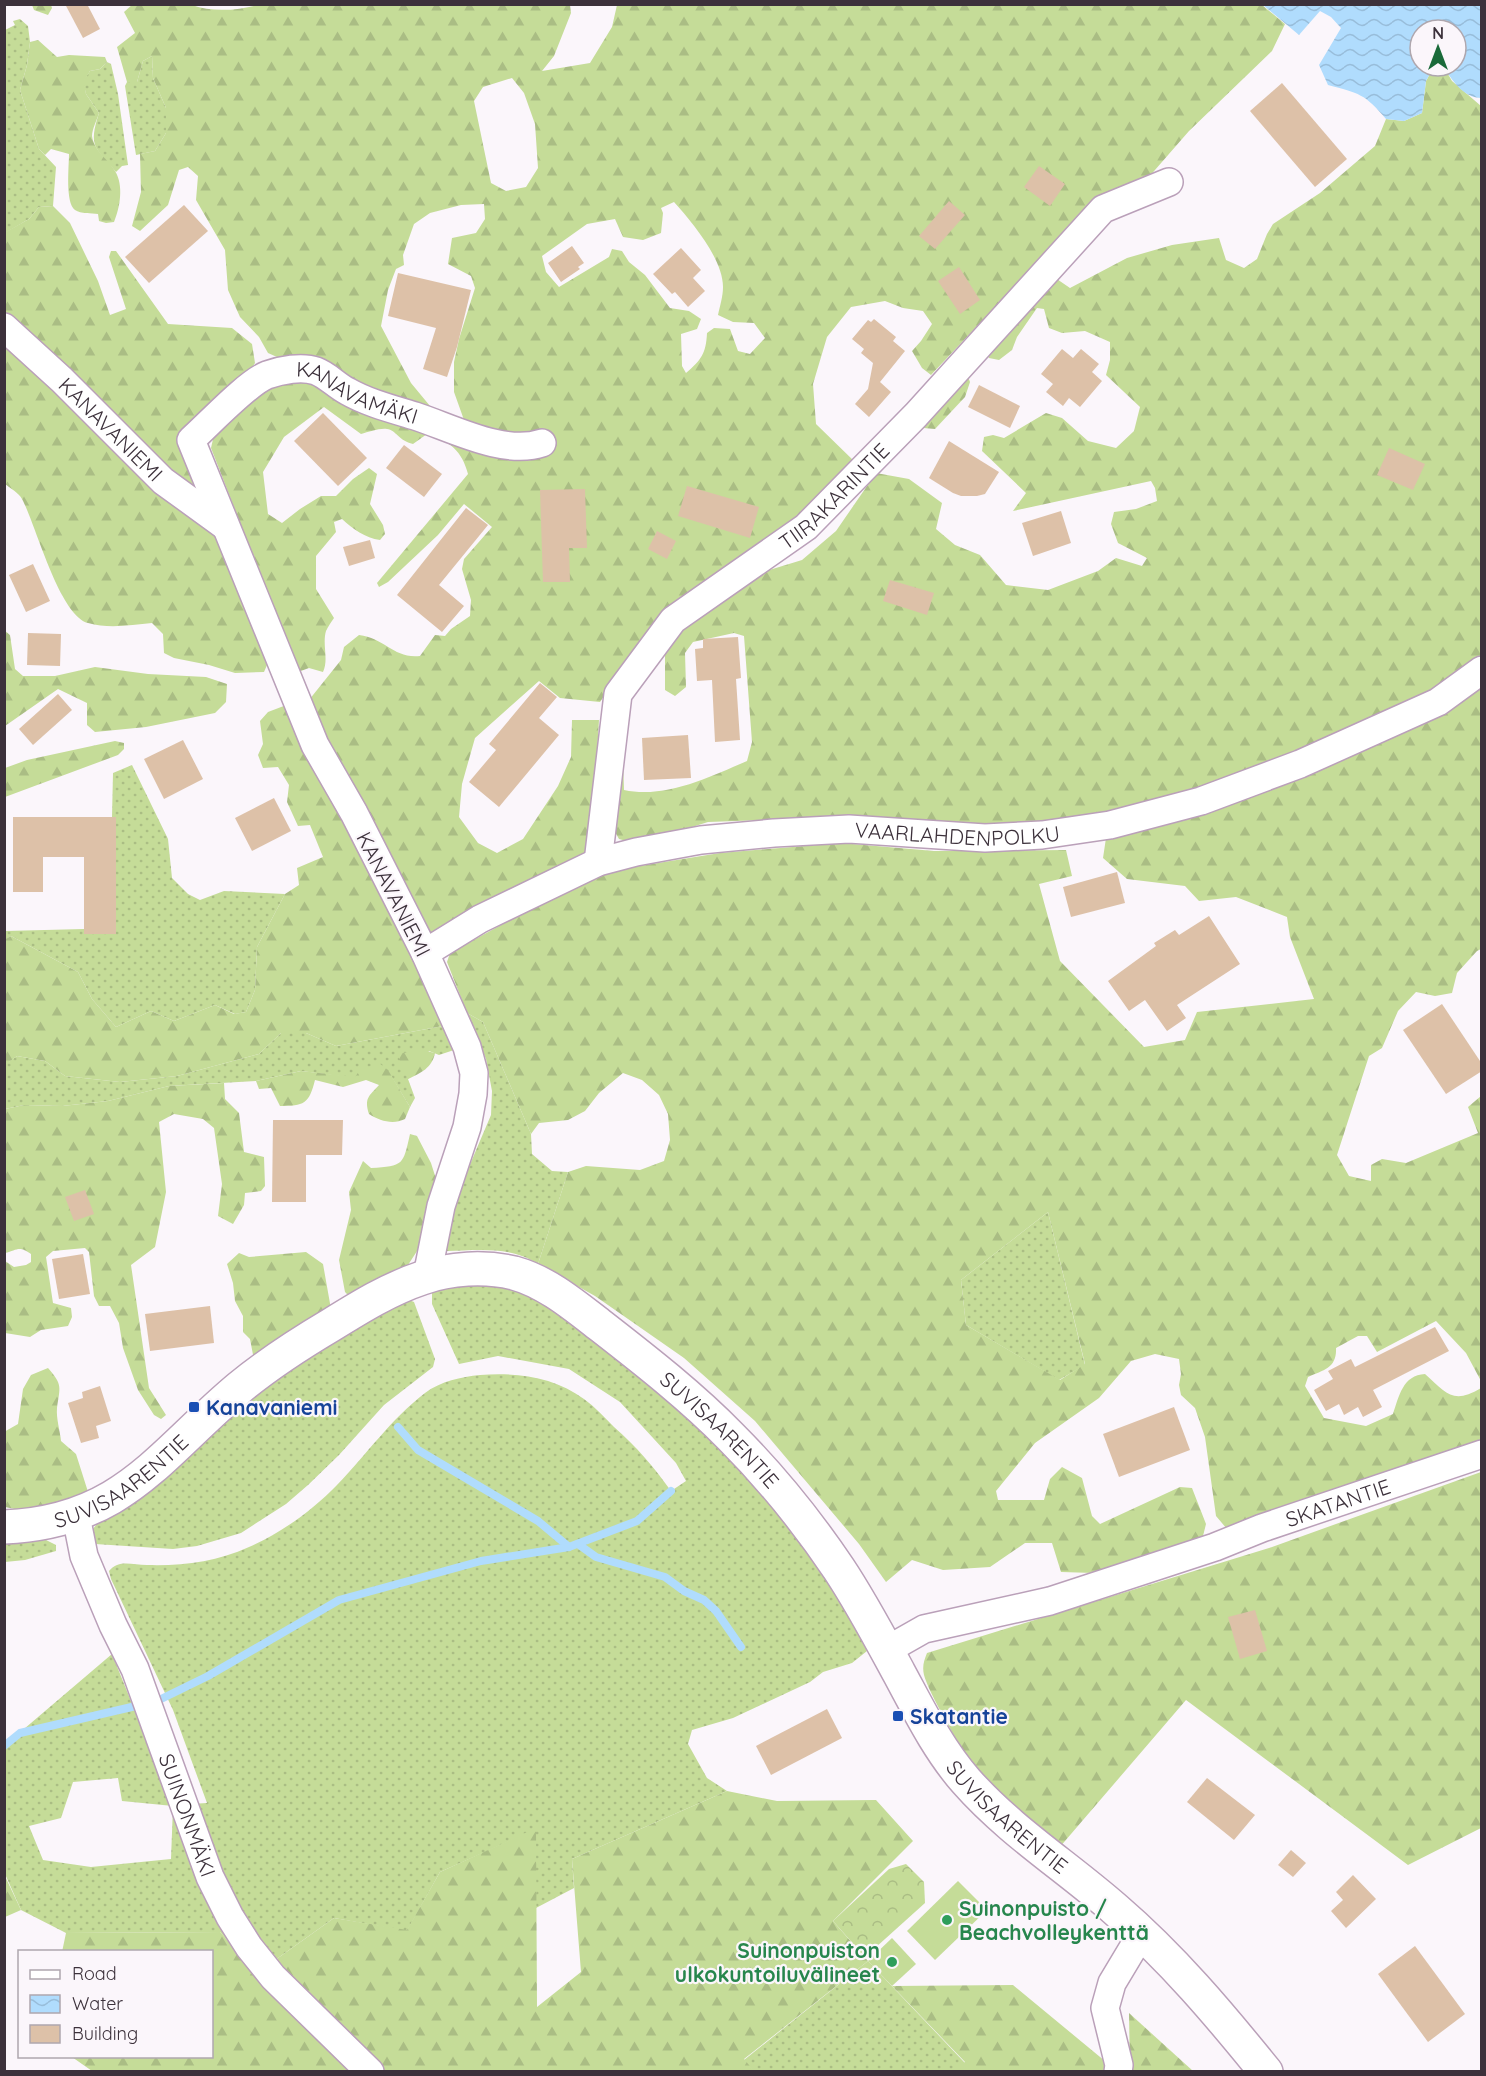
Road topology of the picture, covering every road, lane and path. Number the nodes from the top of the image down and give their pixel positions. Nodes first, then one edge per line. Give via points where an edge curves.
1 (1169, 182) dead end
2 (4, 327) edge
3 (191, 440) joint
4 (542, 443) dead end
5 (225, 526) junction
6 (1482, 670) edge
7 (598, 862) junction
8 (425, 953) junction
9 (427, 1276) junction
10 (1482, 1455) edge
11 (76, 1516) junction
12 (4, 1527) edge
13 (887, 1650) junction
14 (1143, 1933) junction
15 (370, 2072) edge
16 (1118, 2072) edge
17 (1266, 2072) edge

1 - 7 street, TIIRAKARINTIE via 1102,209 915,415 806,527 674,620 618,694
2 - 5 street, KANAVANIEMI via 163,482
3 - 4 street, KANAVAMÄKI via 265,376 290,370 316,371 348,392 380,406 456,432 495,443
3 - 5 street, KANAVANIEMI
5 - 8 street, KANAVANIEMI via 315,745
6 - 7 street, VAARLAHDENPOLKU via 1438,702 1300,764 1201,801 1110,825 986,838 849,829 774,833 701,840
7 - 8 street, VAARLAHDENPOLKU via 480,919
8 - 9 street, KANAVANIEMI via 467,1047 474,1073 467,1127 441,1206
9 - 11 street, SUVISAARENTIE via 388,1292 292,1348 238,1389 150,1472 109,1500
9 - 13 street, SUVISAARENTIE via 479,1268 515,1274 541,1284 629,1348 730,1436 771,1482 825,1549
10 - 13 street, SKATANTIE via 1050,1600 924,1629
11 - 12 street, SUVISAARENTIE
11 - 15 street, SUINONMÄKI via 84,1556 135,1670 210,1876 230,1917 273,1977
13 - 14 street, SUVISAARENTIE via 938,1743 984,1802
14 - 16 street via 1112,1983 1105,2008
14 - 17 street, SUVISAARENTIE via 1219,2014

